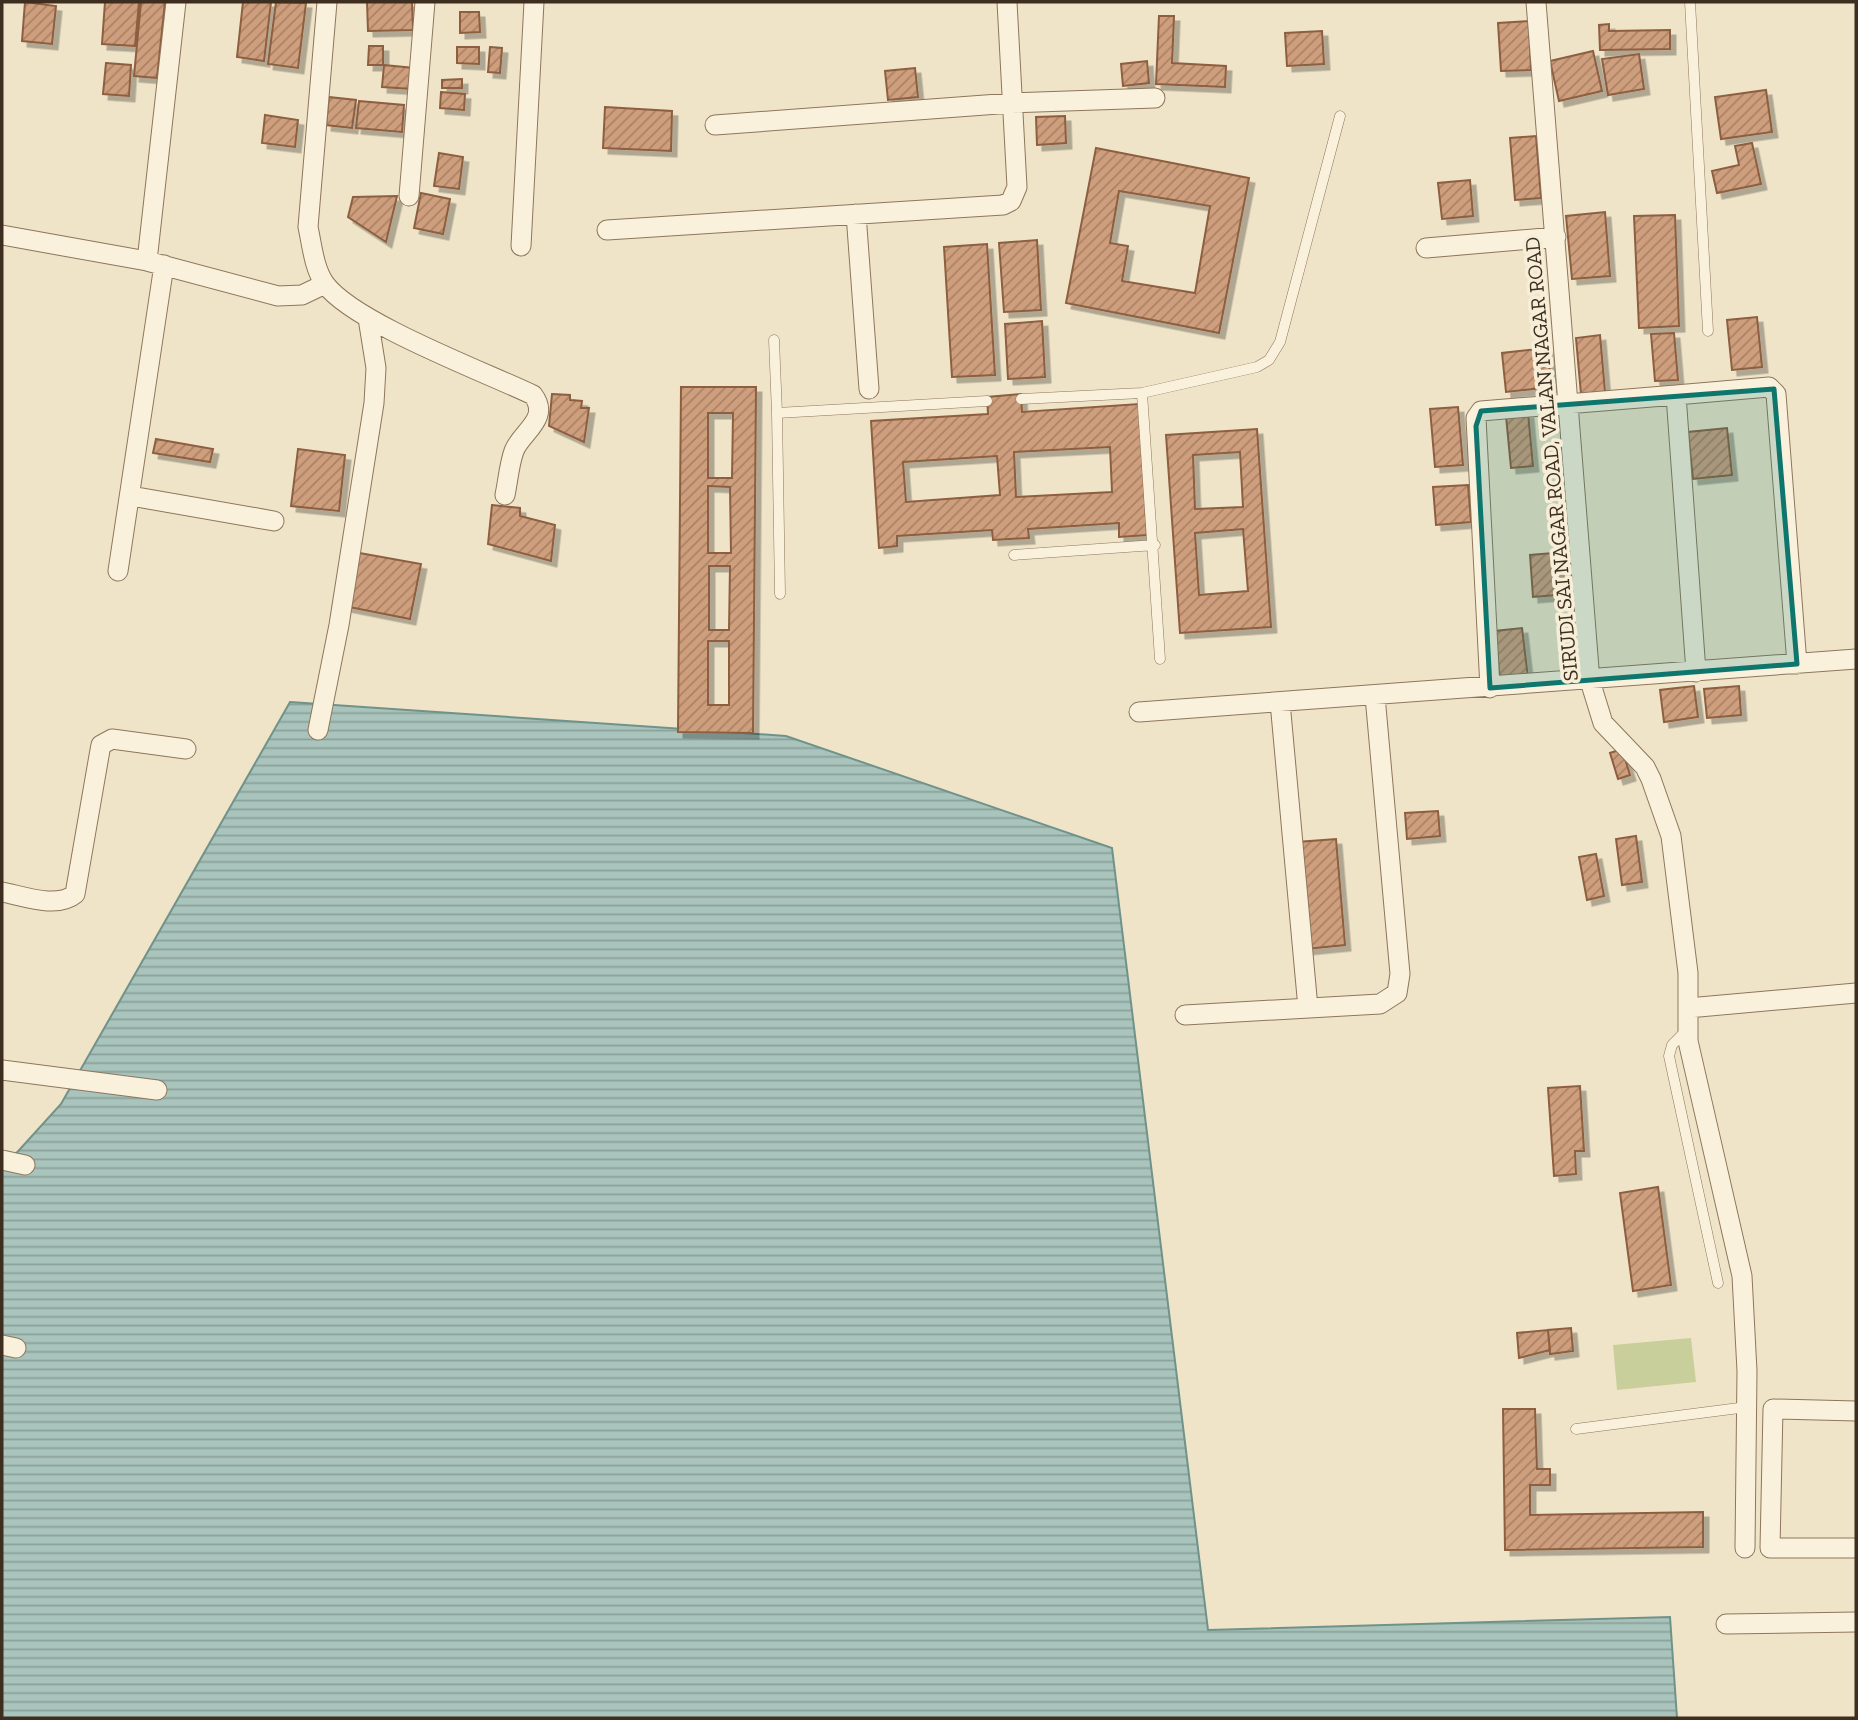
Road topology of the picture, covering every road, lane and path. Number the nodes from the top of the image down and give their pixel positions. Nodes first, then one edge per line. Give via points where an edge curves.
1 (176, 2) edge
2 (327, 2) edge
3 (425, 2) edge
4 (534, 2) edge
5 (1007, 2) edge
6 (1536, 2) edge
7 (1690, 2) edge
8 (1155, 98) dead end
9 (1012, 103) junction
10 (1340, 116) dead end
11 (715, 125) dead end
12 (409, 196) dead end
13 (856, 215) junction
14 (607, 230) dead end
15 (2, 235) edge
16 (1556, 237) junction
17 (521, 246) dead end
18 (1426, 248) dead end
19 (156, 263) junction
20 (325, 284) junction
21 (368, 318) junction
22 (1707, 331) dead end
23 (774, 340) dead end
24 (869, 389) dead end
25 (1142, 393) junction
26 (1676, 395) junction
27 (1021, 399) dead end
28 (987, 401) dead end
29 (1566, 402) junction
30 (777, 413) junction
31 (505, 495) dead end
32 (131, 496) junction
33 (274, 521) dead end
34 (1155, 545) junction
35 (1014, 555) dead end
36 (118, 571) dead end
37 (780, 594) dead end
38 (1160, 659) dead end
39 (1856, 660) edge
40 (1797, 664) junction
41 (1696, 672) junction
42 (1590, 681) junction
43 (1490, 688) junction
44 (1375, 696) junction
45 (1280, 702) junction
46 (1139, 712) dead end
47 (318, 730) dead end
48 (186, 749) dead end
49 (2, 892) edge
50 (1856, 993) edge
51 (1308, 1008) junction
52 (1688, 1008) junction
53 (1185, 1015) dead end
54 (1687, 1031) junction
55 (2, 1070) edge
56 (157, 1090) dead end
57 (2, 1160) edge
58 (25, 1165) dead end
59 (1718, 1283) dead end
60 (1856, 1411) edge
61 (1747, 1413) junction
62 (1772, 1421) junction
63 (1576, 1429) dead end
64 (1745, 1548) dead end
65 (1856, 1548) edge
66 (1856, 1622) edge
67 (1726, 1624) dead end

1 - 19 street
2 - 20 street via 308,227
3 - 12 street
4 - 17 street
5 - 9 street
6 - 16 street, SIRUDI SAI NAGAR ROAD, VALAN NAGAR ROAD
7 - 22 lane
8 - 9 street
9 - 11 street
9 - 13 street via 1017,187 1011,201
10 - 25 lane via 1273,355 1249,369
13 - 14 street
13 - 24 street
15 - 19 street
16 - 18 street
16 - 29 street, SIRUDI SAI NAGAR ROAD, VALAN NAGAR ROAD
19 - 20 street via 278,296 302,295
19 - 32 street
20 - 21 street
21 - 31 street via 538,401 530,433 514,449
21 - 47 street via 376,368 374,403
23 - 30 lane
25 - 27 lane
25 - 34 lane
26 - 29 street
26 - 40 street via 1769,387 1776,394
26 - 41 street
28 - 30 lane
29 - 42 street, SIRUDI SAI NAGAR ROAD, VALAN NAGAR ROAD
29 - 43 street via 1481,411 1476,418
30 - 37 lane
32 - 33 street
32 - 36 street
34 - 35 lane
34 - 38 lane
39 - 40 street
40 - 41 street
41 - 42 street
42 - 43 street
42 - 52 street, SIRUDI SAI NAGAR ROAD, VALAN NAGAR ROAD via 1603,723 1644,767 1671,836
43 - 44 street
44 - 45 street
44 - 51 street via 1400,974 1397,993 1380,1004
45 - 46 street
45 - 51 street
48 - 49 street via 106,741 100,750 75,894 51,901
50 - 52 street
51 - 53 street
52 - 54 street, SIRUDI SAI NAGAR ROAD, VALAN NAGAR ROAD
54 - 59 lane via 1672,1045 1669,1056
54 - 61 street, SIRUDI SAI NAGAR ROAD, VALAN NAGAR ROAD via 1742,1276
55 - 56 street
57 - 58 street
60 - 62 street via 1773,1409
61 - 62 street
61 - 63 lane
61 - 64 street, SIRUDI SAI NAGAR ROAD, VALAN NAGAR ROAD
62 - 65 street via 1770,1548
66 - 67 street

